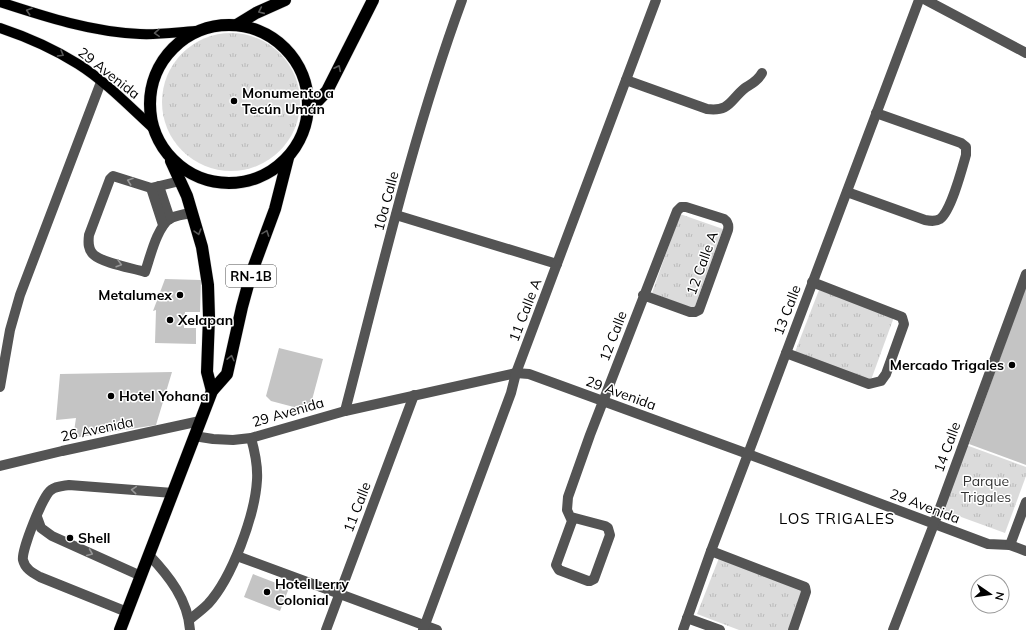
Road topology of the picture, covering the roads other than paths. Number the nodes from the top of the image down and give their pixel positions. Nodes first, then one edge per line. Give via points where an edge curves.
1 (285, 0) edge
2 (372, 0) edge
3 (462, 0) edge
4 (656, 0) edge
5 (919, 0) edge
6 (926, 0) edge
7 (0, 2) edge
8 (238, 24) junction
9 (0, 28) edge
10 (196, 31) junction
11 (1026, 53) edge
12 (762, 73) dead end
13 (626, 80) junction
14 (101, 82) junction
15 (308, 111) junction
16 (876, 113) junction
17 (153, 128) junction
18 (169, 157) junction
19 (288, 158) junction
20 (180, 181) junction
21 (155, 187) junction
22 (847, 192) junction
23 (681, 207) joint
24 (192, 213) junction
25 (396, 215) junction
26 (166, 222) junction
27 (557, 264) junction
28 (1026, 274) edge
29 (812, 282) junction
30 (643, 295) junction
31 (786, 353) junction
32 (516, 373) junction
33 (0, 387) edge
34 (212, 391) junction
35 (414, 394) junction
36 (603, 401) junction
37 (345, 411) junction
38 (200, 421) junction
39 (194, 436) junction
40 (251, 438) junction
41 (748, 454) junction
42 (0, 466) edge
43 (173, 493) junction
44 (1026, 502) edge
45 (36, 517) junction
46 (571, 517) junction
47 (934, 524) junction
48 (1010, 545) junction
49 (711, 551) junction
50 (1026, 551) edge
51 (149, 555) junction
52 (237, 556) junction
53 (141, 576) junction
54 (340, 594) junction
55 (127, 612) junction
56 (687, 618) junction
57 (190, 625) edge
58 (424, 628) edge
59 (120, 630) edge
60 (326, 630) edge
61 (437, 630) edge
62 (683, 630) edge
63 (720, 630) edge
64 (793, 630) edge
65 (893, 630) edge

1 -> 8 highway, RN-1B
15 -> 2 highway via 327,91
3 - 25 street, 10a Calle via 431,90
4 - 13 street, 11 Calle A
5 - 16 street, 13 Calle
6 - 11 street
10 -> 7 main road, 29 Avenida via 141,34 84,27
8 - 10 highway, RN-1B via 211,26
8 - 15 highway, RN-1B via 262,31 282,44 298,64 307,86
9 -> 14 main road, 29 Avenida via 51,49 79,65
10 - 17 highway, RN-1B via 180,41 167,54 154,77 149,102
12 - 13 street via 735,99 723,108 715,110
13 - 27 street, 11 Calle A
14 - 17 main road, 29 Avenida
14 - 33 street via 20,295 10,330
15 - 19 highway, RN-1B via 303,135
16 - 22 street, 13 Calle
16 - 22 street via 966,147 966,156 950,204 940,219 932,221
17 - 18 highway, RN-1B
18 - 19 highway, RN-1B via 190,174 215,183 242,183 267,174
18 - 20 highway, RN-1B
34 -> 19 highway, RN-1B via 227,374 251,274 275,209
20 - 21 street
20 - 24 highway, RN-1B
21 - 26 street
21 -> 26 street via 114,176 110,179 89,235 89,249 101,259 145,272
22 - 29 street, 13 Calle
23 - 30 street, 12 Calle via 675,215
23 - 30 street, 12 Calle A via 724,219 729,225 700,308 690,312
24 - 26 street via 175,216
24 -> 34 highway, RN-1B via 202,247 208,284 207,372
25 - 27 street
25 - 37 street, 10a Calle
27 - 32 street, 11 Calle A
28 - 47 street, 14 Calle
29 - 31 street, 13 Calle
29 - 31 street via 900,316 904,324 886,374 881,381 869,384
30 - 36 street, 12 Calle
31 - 41 street, 13 Calle
32 - 35 street, 29 Avenida
32 - 36 street, 29 Avenida via 543,378
32 - 58 street, 11 Calle A via 511,393
34 - 38 highway, RN-1B
35 - 37 street, 29 Avenida
35 - 54 street, 11 Calle
36 - 41 street, 29 Avenida
36 - 46 street, 12 Calle via 568,497 567,506
37 - 40 street, 29 Avenida
38 - 39 highway, RN-1B
38 - 42 street, 26 Avenida
39 - 40 street, 29 Avenida via 233,440
39 - 43 highway, RN-1B
40 - 52 street via 256,458 257,480 254,500
41 - 47 street, 29 Avenida
41 - 49 street, 13 Calle
43 -> 45 street via 58,486 50,490 44,498
43 - 51 highway, RN-1B
44 - 48 street
45 -> 53 street via 41,528 52,536
45 - 55 street via 23,560 30,572
46 - 46 street, 12 Calle via 556,563 557,567 559,570 592,581 610,535 609,530 605,526
47 - 48 street, 29 Avenida via 988,544
47 - 65 street, 14 Calle
48 - 50 street, 29 Avenida
49 - 56 street, 13 Calle
49 - 64 street via 805,587 806,592
51 - 53 highway, RN-1B
51 - 57 street via 168,575 181,597
52 - 54 street
52 - 57 street via 222,584
53 - 55 highway, RN-1B
54 - 58 street
54 - 60 street, 11 Calle
55 - 59 highway, RN-1B
56 - 62 street, 13 Calle
56 - 63 street
58 - 61 street

